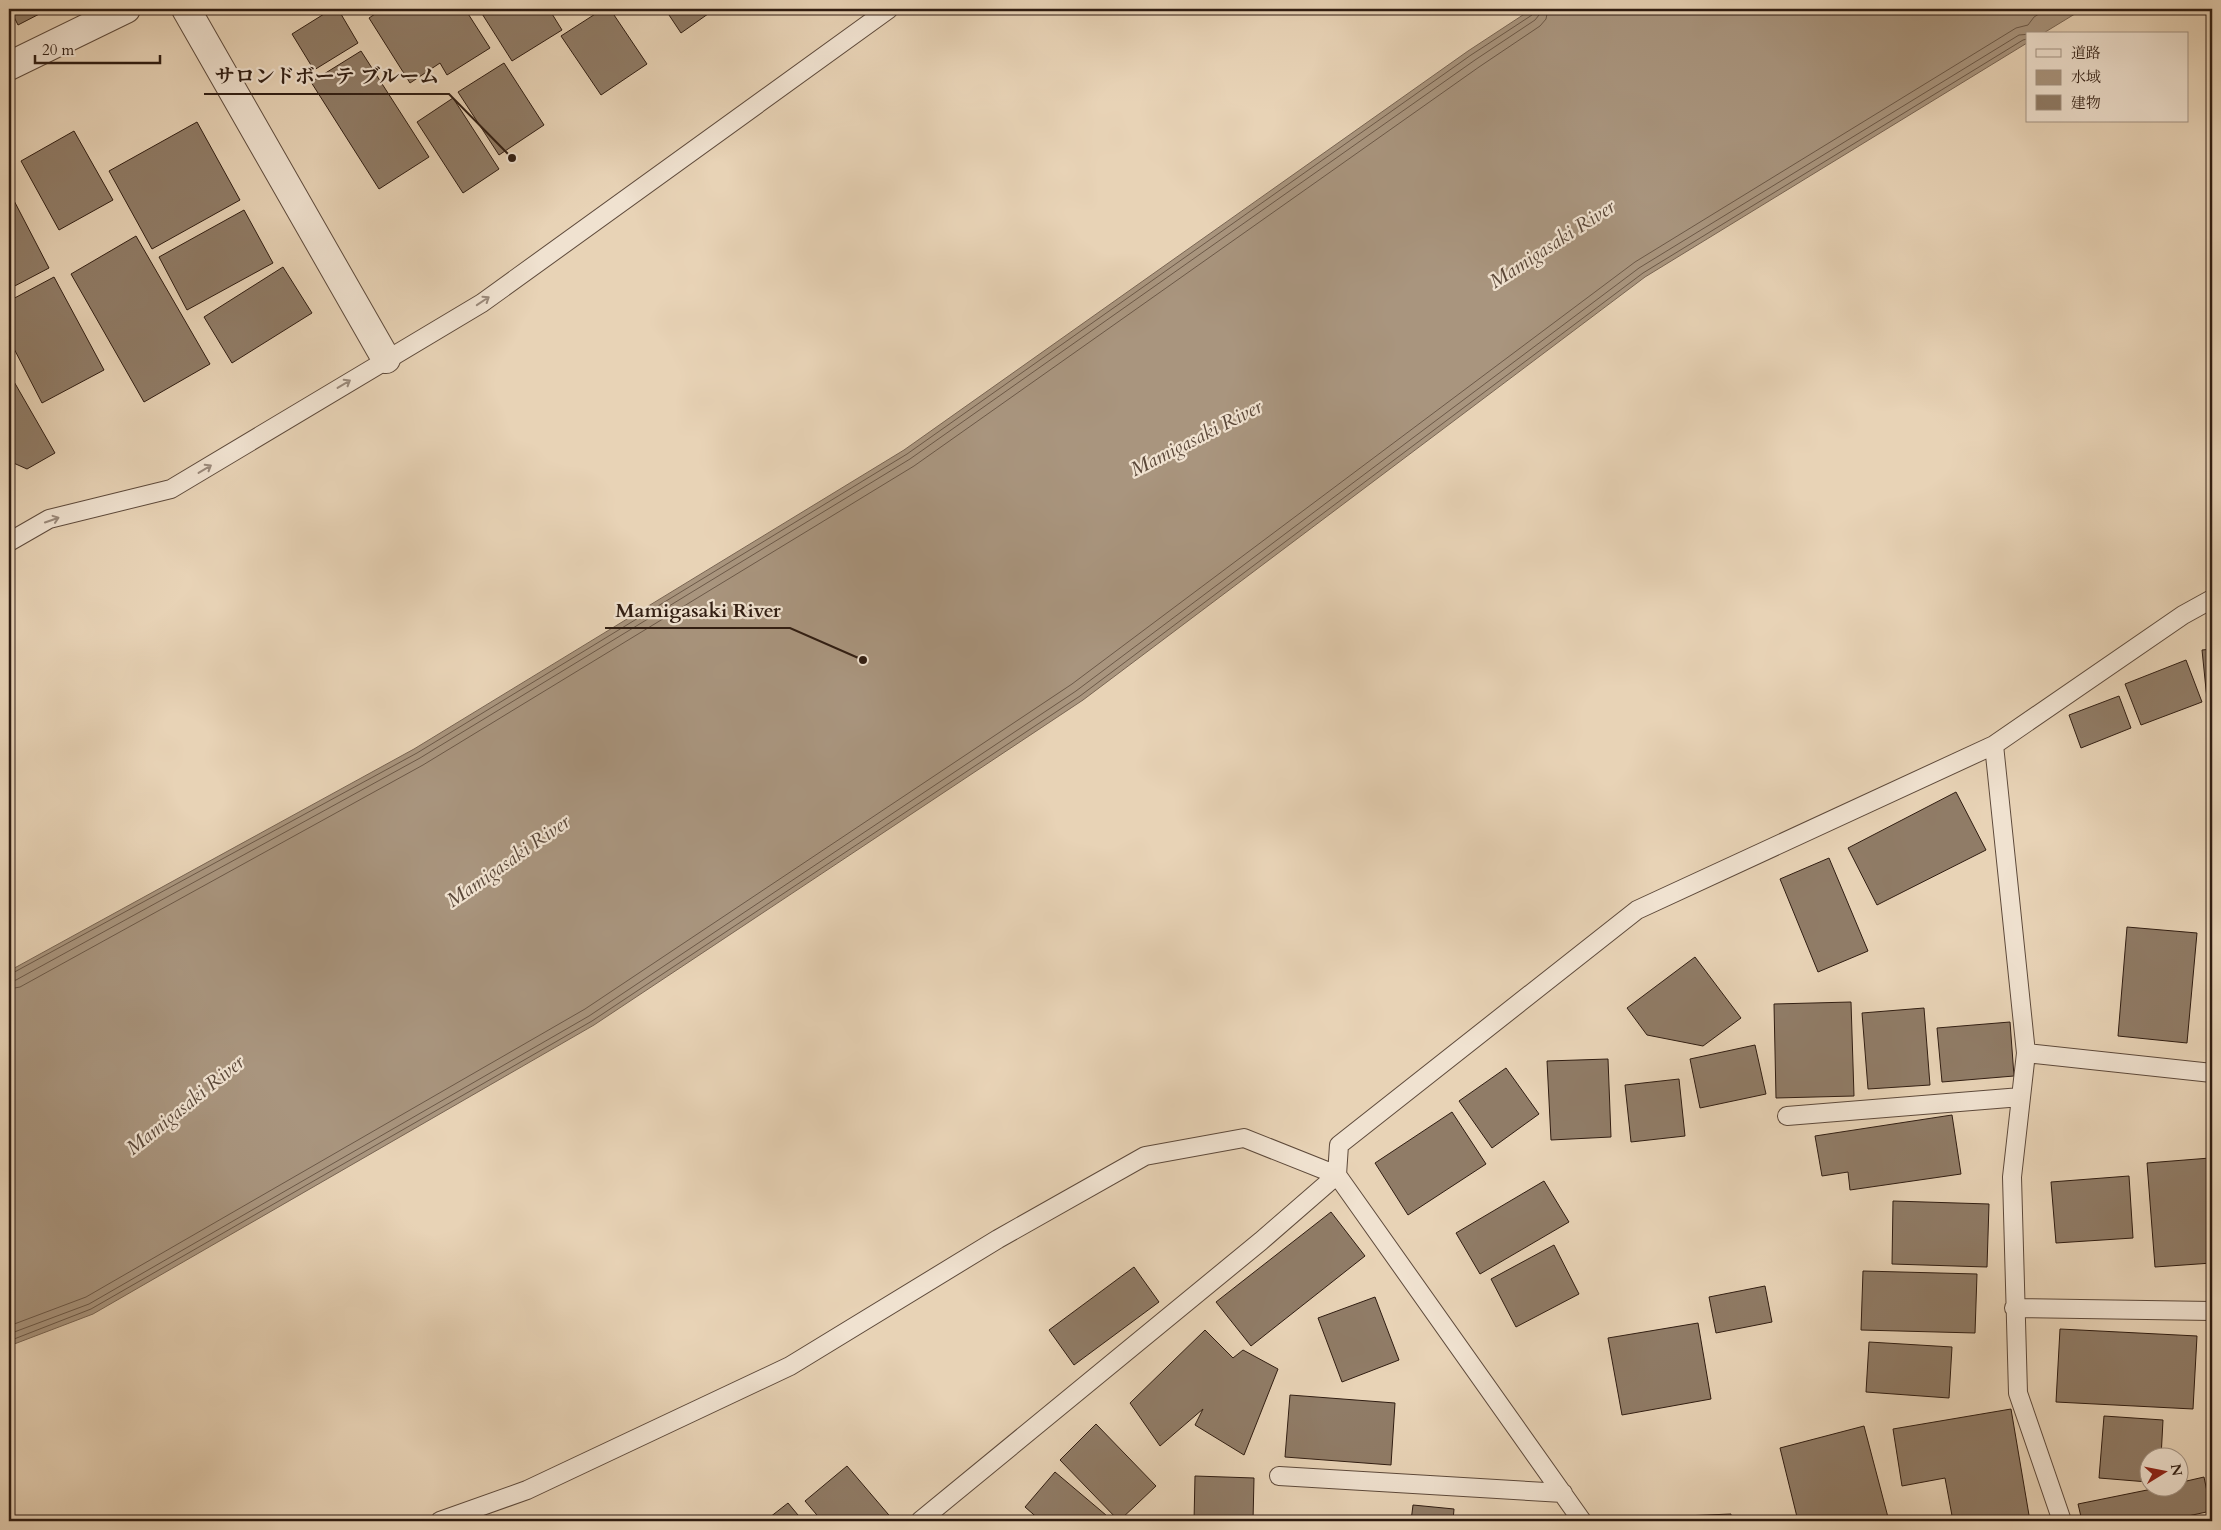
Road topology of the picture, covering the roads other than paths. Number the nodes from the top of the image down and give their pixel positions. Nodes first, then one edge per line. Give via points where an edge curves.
1 (126, 9) edge
2 (186, 9) edge
3 (888, 9) edge
4 (9, 66) edge
5 (386, 359) junction
6 (9, 542) edge
7 (2212, 599) edge
8 (1994, 745) junction
9 (2026, 1053) junction
10 (2212, 1073) edge
11 (2021, 1097) junction
12 (1787, 1116) dead end
13 (1337, 1175) junction
14 (2014, 1308) junction
15 (2212, 1311) edge
16 (1280, 1476) dead end
17 (1564, 1493) junction
18 (440, 1521) edge
19 (920, 1521) edge
20 (1582, 1521) edge
21 (2062, 1521) edge

1 - 4 street
2 - 5 street
5 -> 3 lane via 482,302
6 -> 5 lane via 49,520 171,489
7 - 8 lane via 2183,614
8 - 9 lane
8 - 13 lane via 1637,910 1339,1146
9 - 10 lane
9 - 11 lane
11 - 12 lane
11 - 14 lane via 2012,1177
13 - 17 lane
13 - 18 lane via 1244,1138 1145,1156 998,1239 790,1366 527,1490
13 - 19 lane
14 - 15 lane
14 - 21 lane via 2018,1393
16 - 17 lane
17 - 20 lane

